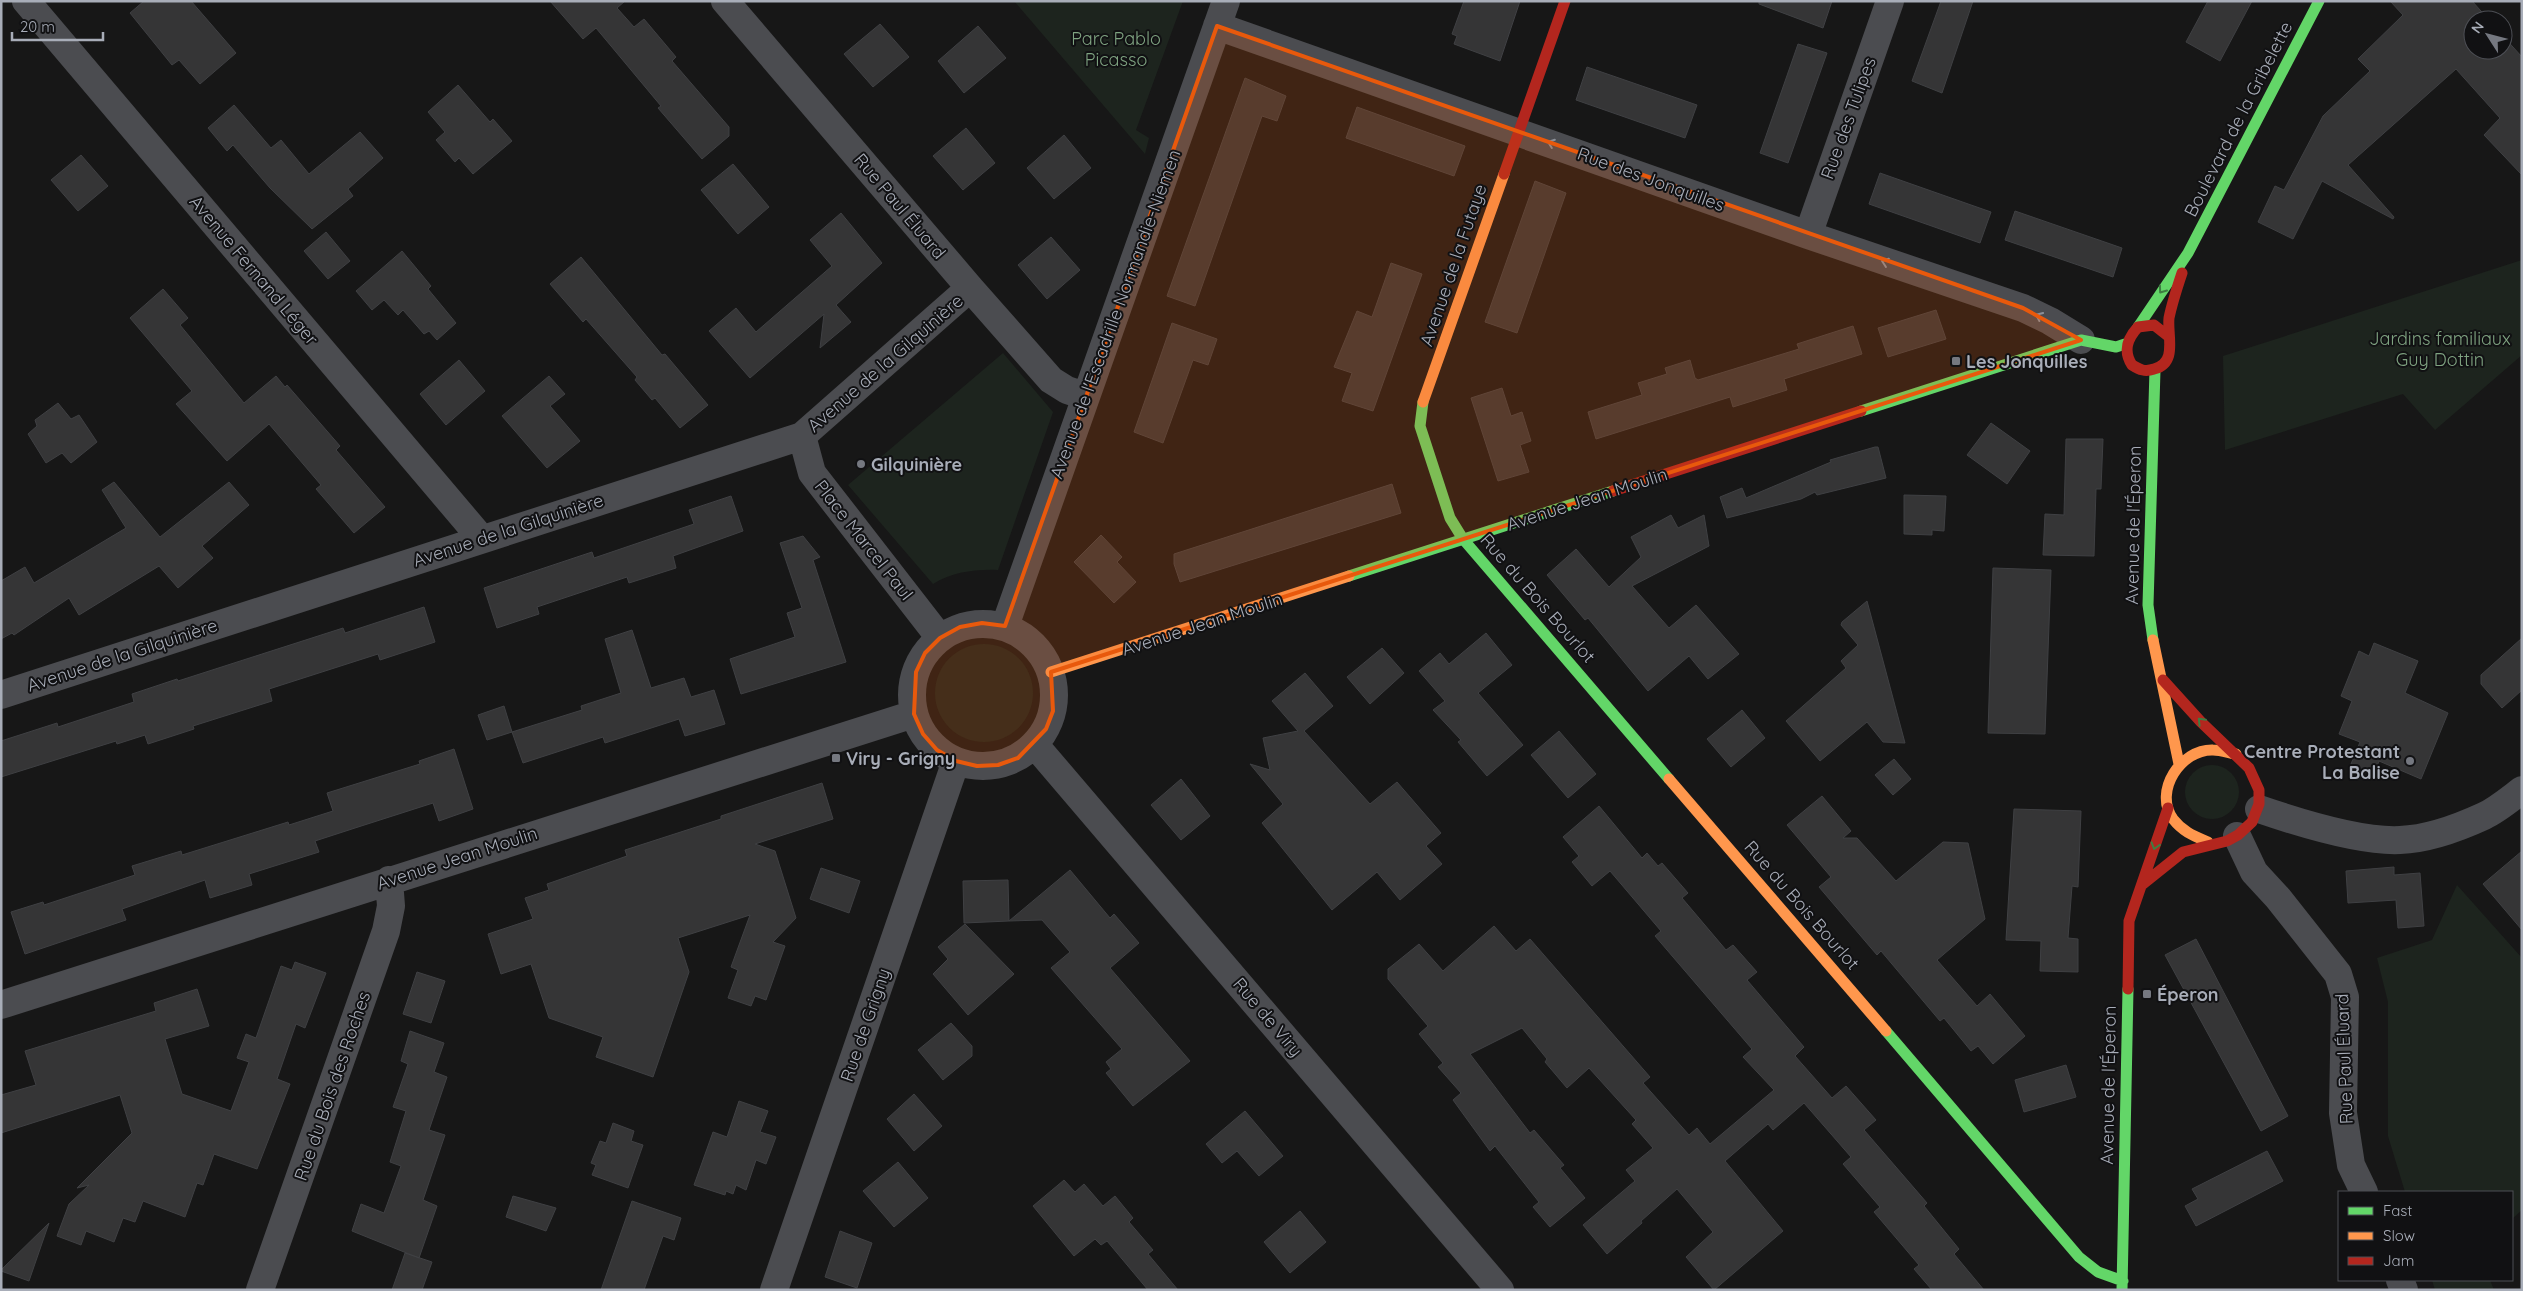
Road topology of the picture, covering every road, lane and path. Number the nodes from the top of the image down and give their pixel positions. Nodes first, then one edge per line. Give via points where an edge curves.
1 (26, 1) edge
2 (725, 1) edge
3 (1564, 1) edge
4 (1890, 1) edge
5 (2319, 1) edge
6 (1222, 14) edge
7 (1518, 131) junction
8 (1808, 235) junction
9 (2188, 254) junction
10 (970, 288) junction
11 (2138, 327) junction
12 (2168, 336) junction
13 (2081, 340) junction
14 (2125, 344) junction
15 (2155, 370) junction
16 (1085, 396) junction
17 (802, 436) junction
18 (482, 538) junction
19 (1464, 539) junction
20 (1004, 626) junction
21 (940, 638) junction
22 (1051, 672) junction
23 (2163, 680) junction
24 (1, 695) edge
25 (914, 714) junction
26 (1035, 745) junction
27 (2236, 754) junction
28 (956, 761) junction
29 (2179, 764) junction
30 (2522, 790) edge
31 (2168, 808) junction
32 (2259, 808) junction
33 (2237, 836) junction
34 (2208, 842) junction
35 (389, 880) junction
36 (2143, 884) junction
37 (1, 1005) edge
38 (2364, 1191) edge
39 (2123, 1285) edge
40 (777, 1288) edge
41 (260, 1290) edge
42 (1500, 1290) edge

1 - 18 street, Avenue Fernand Léger
2 - 10 street, Rue Paul Éluard
3 - 7 street, Avenue de la Futaye
4 - 8 street, Rue des Tulipes
5 - 9 street, Boulevard de la Gribelette
6 - 7 street, Rue des Jonquilles
6 - 16 street, Avenue de l'Escadrille Normandie-Niemen
8 -> 7 street, Rue des Jonquilles
7 - 19 street, Avenue de la Futaye via 1423,403 1420,426 1450,518
13 -> 8 street, Rue des Jonquilles via 2023,308
9 -> 11 street, Boulevard de la Gribelette
9 - 12 street, Boulevard de la Gribelette via 2172,308
10 - 16 street, Rue Paul Éluard via 1051,380
10 - 17 street, Avenue de la Gilquinière
11 - 12 street via 2154,326
11 - 14 street
12 - 15 street via 2170,354 2167,361
13 - 14 street, Avenue Jean Moulin via 2116,347
13 - 19 street, Avenue Jean Moulin
14 - 15 street via 2128,359 2133,365 2139,369
15 - 23 street, Avenue de l'Éperon via 2148,605 2150,628
16 - 20 street, Avenue de l'Escadrille Normandie-Niemen
17 - 18 street, Avenue de la Gilquinière
17 - 21 street, Place Marcel Paul via 812,473
18 - 24 street, Avenue de la Gilquinière
19 - 22 street, Avenue Jean Moulin
19 - 39 street, Rue du Bois Bourlot via 2079,1257
20 - 21 street via 982,623 960,627
20 - 22 street via 1025,636 1041,652
21 - 25 street via 925,653 916,672 912,693
22 - 26 street via 1055,691 1053,711
27 -> 23 street, Avenue de l'Éperon
23 - 29 street, Avenue de l'Éperon
25 - 28 street via 923,734 937,750
25 - 35 street, Avenue Jean Moulin
26 - 28 street via 1018,758 998,765 977,766
26 - 42 street, Rue de Viry
27 - 29 street via 2206,749 2191,754
27 - 32 street, Avenue de l'Éperon via 2256,777
28 - 40 street, Rue de Grigny
29 - 31 street, Avenue de l'Éperon via 2170,777 2166,792
30 - 32 street via 2486,815 2447,831 2401,840 2372,839 2292,820
31 - 34 street via 2173,821 2183,832
31 -> 36 street, Avenue de l'Éperon
32 - 33 street via 2246,829
33 - 34 street via 2223,842
33 - 38 street, Rue Paul Éluard via 2254,872 2338,974 2345,997 2343,1113 2352,1165
34 - 36 street via 2185,850
35 - 37 street, Avenue Jean Moulin
35 - 41 street, Rue du Bois des Roches via 391,906 386,931
36 - 39 street, Avenue de l'Éperon via 2129,921 2127,959

